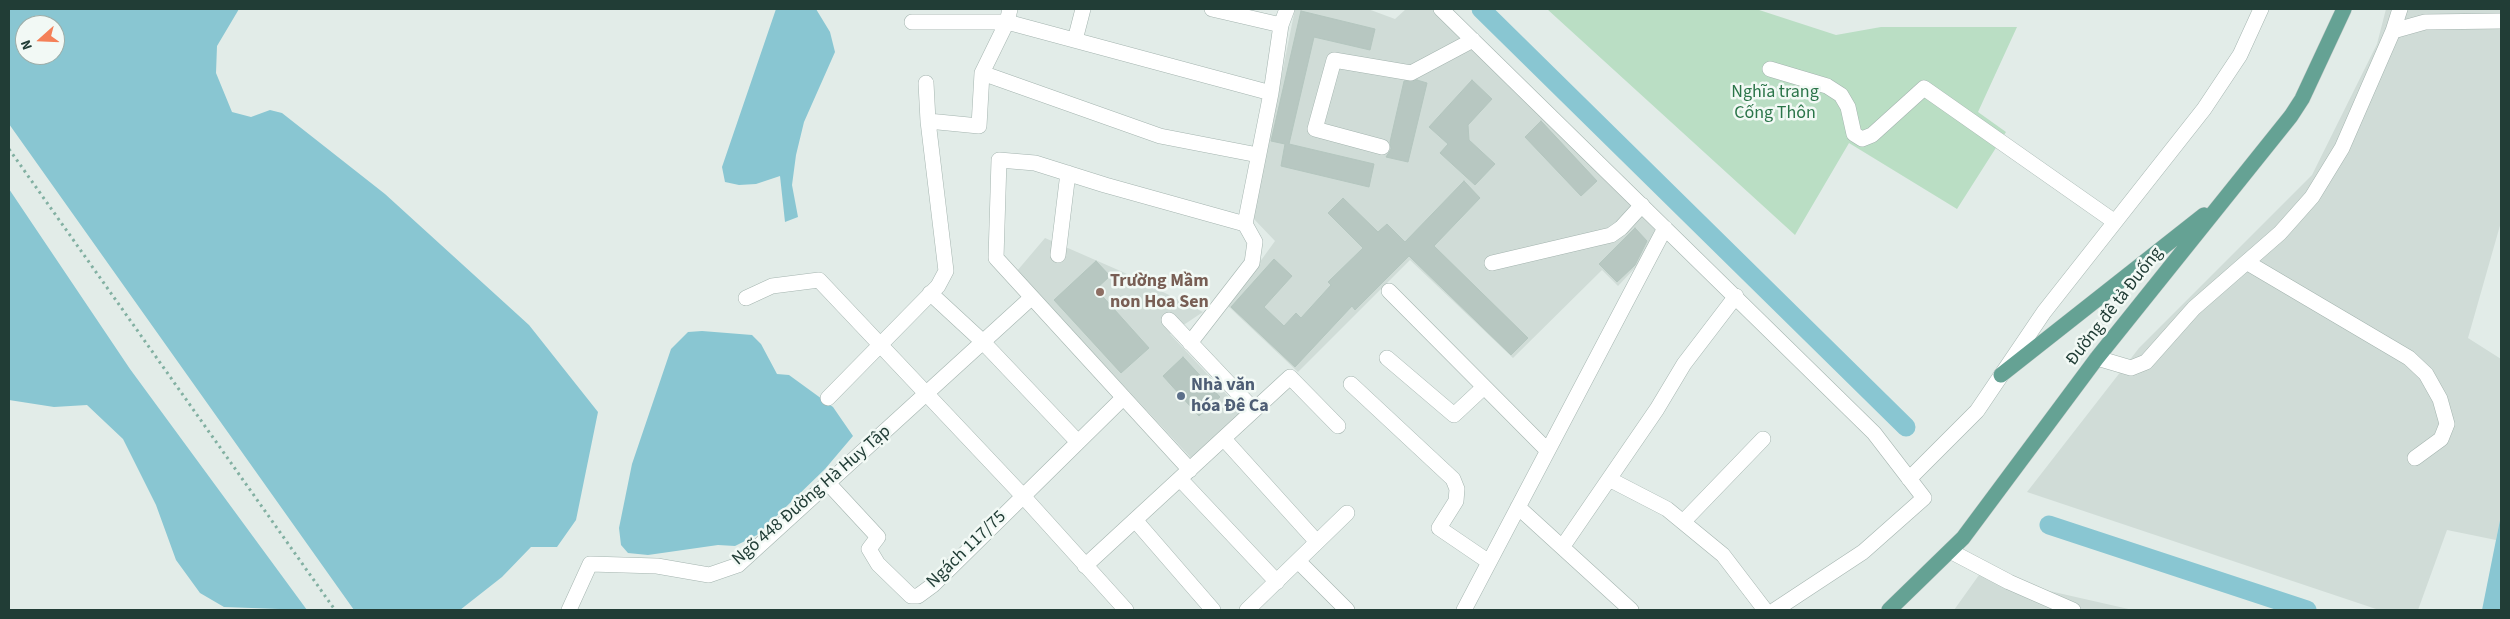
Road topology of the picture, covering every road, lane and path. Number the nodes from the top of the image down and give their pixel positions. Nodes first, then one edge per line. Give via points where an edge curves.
1 (1083, 9) edge
2 (1212, 9) edge
3 (1287, 9) edge
4 (1441, 9) edge
5 (2261, 9) edge
6 (2344, 9) edge
7 (2400, 9) edge
8 (1008, 15) edge
9 (2501, 21) edge
10 (912, 22) dead end
11 (1281, 25) junction
12 (2393, 31) junction
13 (1075, 40) junction
14 (1472, 40) junction
15 (1770, 69) dead end
16 (982, 73) junction
17 (926, 83) dead end
18 (1271, 92) junction
19 (928, 121) junction
20 (1382, 147) dead end
21 (9, 149) edge
22 (1258, 155) junction
23 (1068, 173) junction
24 (2226, 198) junction
25 (1642, 205) junction
26 (2115, 222) junction
27 (1245, 224) junction
28 (1665, 228) junction
29 (1058, 255) dead end
30 (1492, 263) dead end
31 (2248, 263) junction
32 (1389, 291) dead end
33 (930, 293) junction
34 (1736, 296) junction
35 (746, 298) dead end
36 (1031, 298) junction
37 (1168, 320) dead end
38 (982, 341) junction
39 (1190, 342) junction
40 (878, 344) junction
41 (1387, 358) dead end
42 (2097, 358) junction
43 (2001, 375) junction
44 (1350, 384) dead end
45 (1484, 387) junction
46 (925, 395) junction
47 (828, 398) dead end
48 (1123, 398) junction
49 (1254, 410) junction
50 (1338, 426) dead end
51 (1224, 439) junction
52 (1764, 439) dead end
53 (1077, 441) junction
54 (1547, 450) junction
55 (2415, 458) dead end
56 (1185, 475) junction
57 (1609, 479) junction
58 (1909, 479) junction
59 (828, 482) junction
60 (1023, 496) junction
61 (1518, 507) junction
62 (1347, 513) dead end
63 (1135, 520) junction
64 (1683, 522) junction
65 (1318, 542) junction
66 (1563, 546) junction
67 (1950, 551) junction
68 (1298, 561) junction
69 (1489, 562) junction
70 (1085, 566) junction
71 (1277, 582) junction
72 (335, 610) edge
73 (569, 610) edge
74 (1126, 610) edge
75 (1213, 610) edge
76 (1247, 610) edge
77 (1347, 610) edge
78 (1464, 610) edge
79 (1631, 610) edge
80 (1765, 610) edge
81 (1775, 610) edge
82 (1889, 610) edge
83 (2072, 610) edge

1 - 13 street
2 - 11 street
3 - 11 street
4 - 14 street
5 - 26 street via 2244,48 2221,85
6 - 24 main road, Đường đê tả Đuống via 2302,99
7 - 12 street
8 - 10 street
8 - 13 street
8 - 16 street
9 - 12 street via 2425,22
11 - 18 street
12 - 31 street via 2342,148 2312,198
13 - 18 street
14 - 20 street via 1411,72 1334,60 1315,129
14 - 25 street
15 - 26 street via 1827,86 1840,95 1848,107 1854,134 1862,139 1924,88
16 - 19 street via 978,126
16 - 22 street via 1160,136
17 - 19 street
18 - 22 street
19 - 33 street via 946,271
21 - 72 path
22 - 27 street
23 - 27 street
23 - 29 street
23 - 36 street via 1035,163 999,160 996,258
24 - 42 main road, Đường đê tả Đuống
24 - 43 main road
25 - 28 street
25 - 30 street via 1611,235
26 - 43 street via 2044,312
27 - 39 street via 1255,242 1252,263
28 - 34 street
28 - 54 street
31 - 42 street via 2194,308 2142,365 2131,368
31 - 55 street via 2409,358 2426,374 2440,399 2446,424 2441,439
32 - 45 street
33 - 38 street
33 - 40 street
34 - 57 street via 1684,364
34 - 58 street via 1874,433
35 - 40 street via 772,286 819,280
36 - 38 street, Ngõ 448 Đường Hà Huy Tập
36 - 48 street
37 - 39 street
38 - 46 street, Ngõ 448 Đường Hà Huy Tập
38 - 53 street
39 - 49 street
40 - 46 street
40 - 47 street
41 - 45 street via 1454,415
42 - 67 main road, Đường đê tả Đuống
43 - 58 street via 1962,427
44 - 69 street via 1453,479 1457,489 1456,501 1439,528
45 - 54 street
46 - 59 street, Ngõ 448 Đường Hà Huy Tập
46 - 60 street
48 - 53 street
48 - 56 street
49 - 50 street via 1290,377
49 - 51 street
51 - 56 street
51 - 65 street
52 - 64 street
53 - 60 street
54 - 61 street
56 - 63 street
56 - 71 street
57 - 64 street via 1667,509
57 - 66 street
58 - 81 street via 1924,498 1863,552
59 - 60 street, Ngách 117/75 via 878,537 869,549 878,564 911,596 918,596 933,585
59 - 73 street, Ngõ 448 Đường Hà Huy Tập via 738,565 709,575 657,566 590,564
60 - 70 street
61 - 66 street
61 - 69 street
62 - 65 street
63 - 70 street
63 - 75 street
64 - 80 street via 1723,555
65 - 68 street
66 - 79 street
67 - 82 main road, Đường đê tả Đuống
67 - 83 street
68 - 71 street
68 - 77 street
69 - 78 street
70 - 74 street
71 - 76 street

